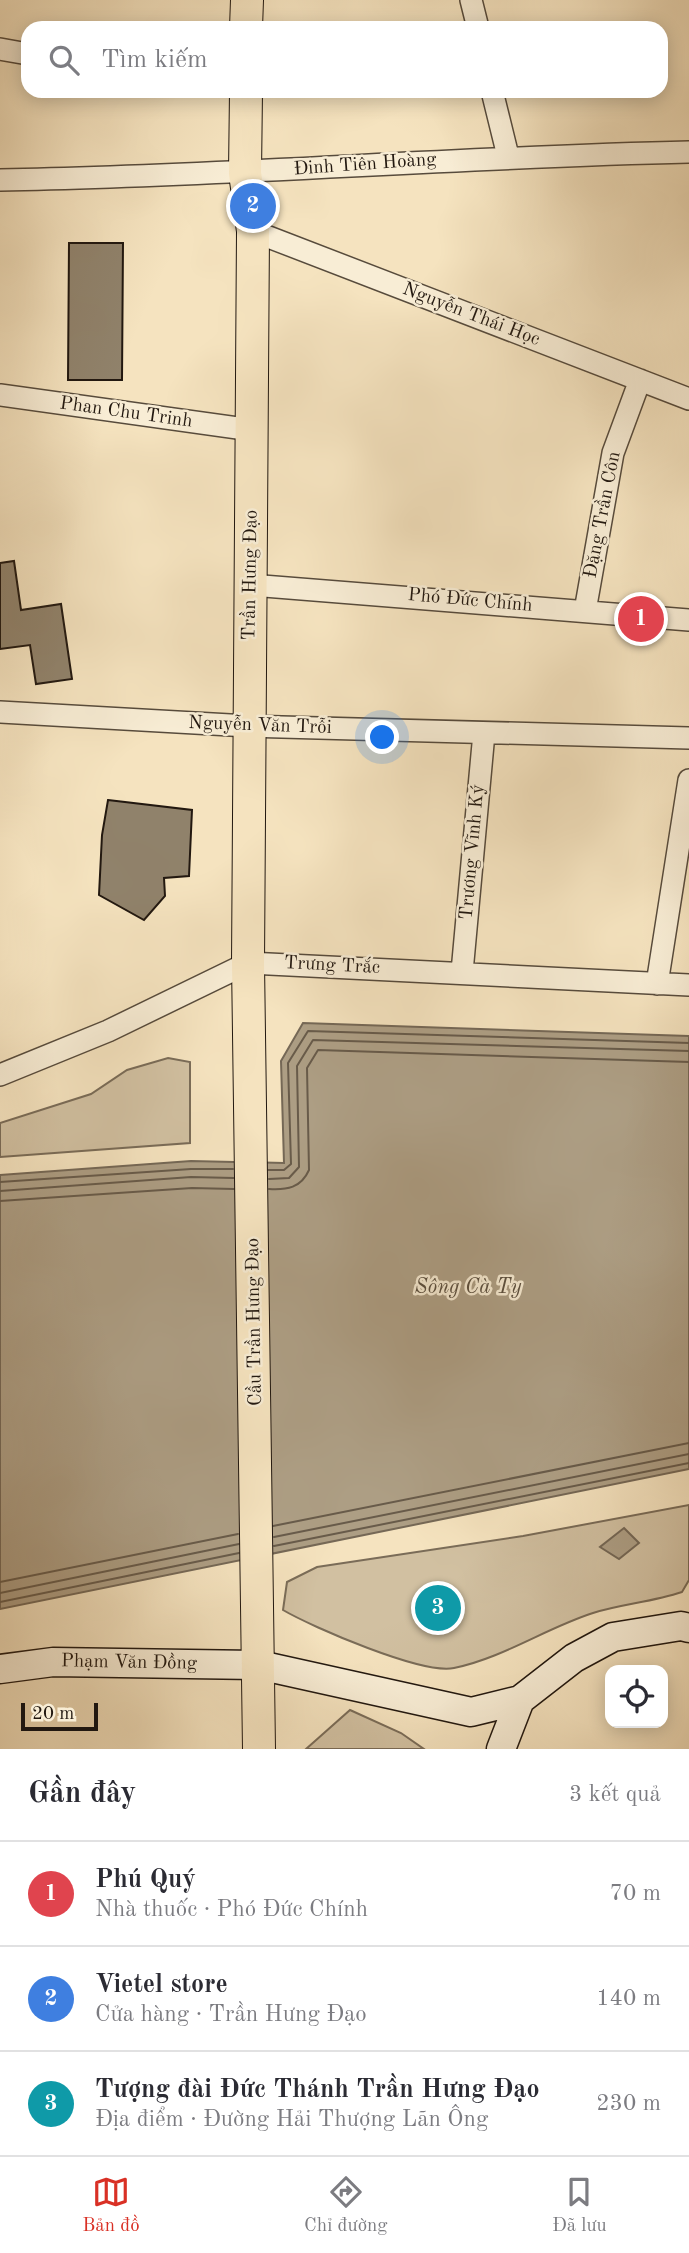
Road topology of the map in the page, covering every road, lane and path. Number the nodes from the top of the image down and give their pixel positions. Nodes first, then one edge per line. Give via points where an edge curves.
1 (247, 0) edge
2 (471, 0) edge
3 (246, 21) edge
4 (476, 21) edge
5 (0, 49) edge
6 (21, 53) edge
7 (246, 98) edge
8 (494, 98) edge
9 (689, 152) edge
10 (508, 156) junction
11 (245, 173) junction
12 (0, 180) edge
13 (253, 231) junction
14 (640, 380) junction
15 (0, 395) edge
16 (689, 399) edge
17 (252, 430) junction
18 (251, 585) junction
19 (585, 611) junction
20 (689, 620) edge
21 (0, 712) edge
22 (248, 726) junction
23 (484, 733) junction
24 (689, 738) edge
25 (689, 780) edge
26 (248, 962) junction
27 (462, 972) junction
28 (657, 984) junction
29 (689, 985) edge
30 (251, 1060) joint
31 (0, 1075) edge
32 (686, 1623) edge
33 (259, 1665) junction
34 (0, 1669) edge
35 (520, 1700) junction
36 (259, 1749) edge
37 (501, 1749) edge

1 - 3 main road
2 - 4 street
5 - 6 street
7 - 11 main road, Trần Hưng Đạo
8 - 10 street
9 - 10 street, Đinh Tiên Hoàng
10 - 11 street, Đinh Tiên Hoàng
11 - 12 street, Đinh Tiên Hoàng
11 - 13 main road, Trần Hưng Đạo
13 - 14 street, Nguyễn Thái Học
13 - 17 main road, Trần Hưng Đạo
14 - 16 street, Nguyễn Thái Học
14 - 19 street, Đặng Trần Côn via 613,453
15 - 17 street, Phan Chu Trinh
17 - 18 main road, Trần Hưng Đạo
18 - 19 street, Phó Đức Chính
18 - 22 main road, Trần Hưng Đạo
19 - 20 street, Phó Đức Chính
21 - 22 street, Nguyễn Văn Trỗi
22 - 23 street, Nguyễn Văn Trỗi
22 - 26 main road, Trần Hưng Đạo
23 - 24 street, Nguyễn Văn Trỗi
23 - 27 street, Trương Vĩnh Ký
25 - 28 street
26 - 27 street, Trưng Trắc
26 - 30 main road, Trần Hưng Đạo
26 - 31 street, Trưng Trắc via 108,1031
27 - 28 street, Trưng Trắc
28 - 29 street, Trưng Trắc
30 - 33 main road, Cầu Trần Hưng Đạo
32 - 35 street via 613,1637 574,1658
33 - 34 street, Phạm Văn Đồng via 53,1662
33 - 35 street, Phạm Văn Đồng via 471,1712
33 - 36 main road
35 - 37 street

